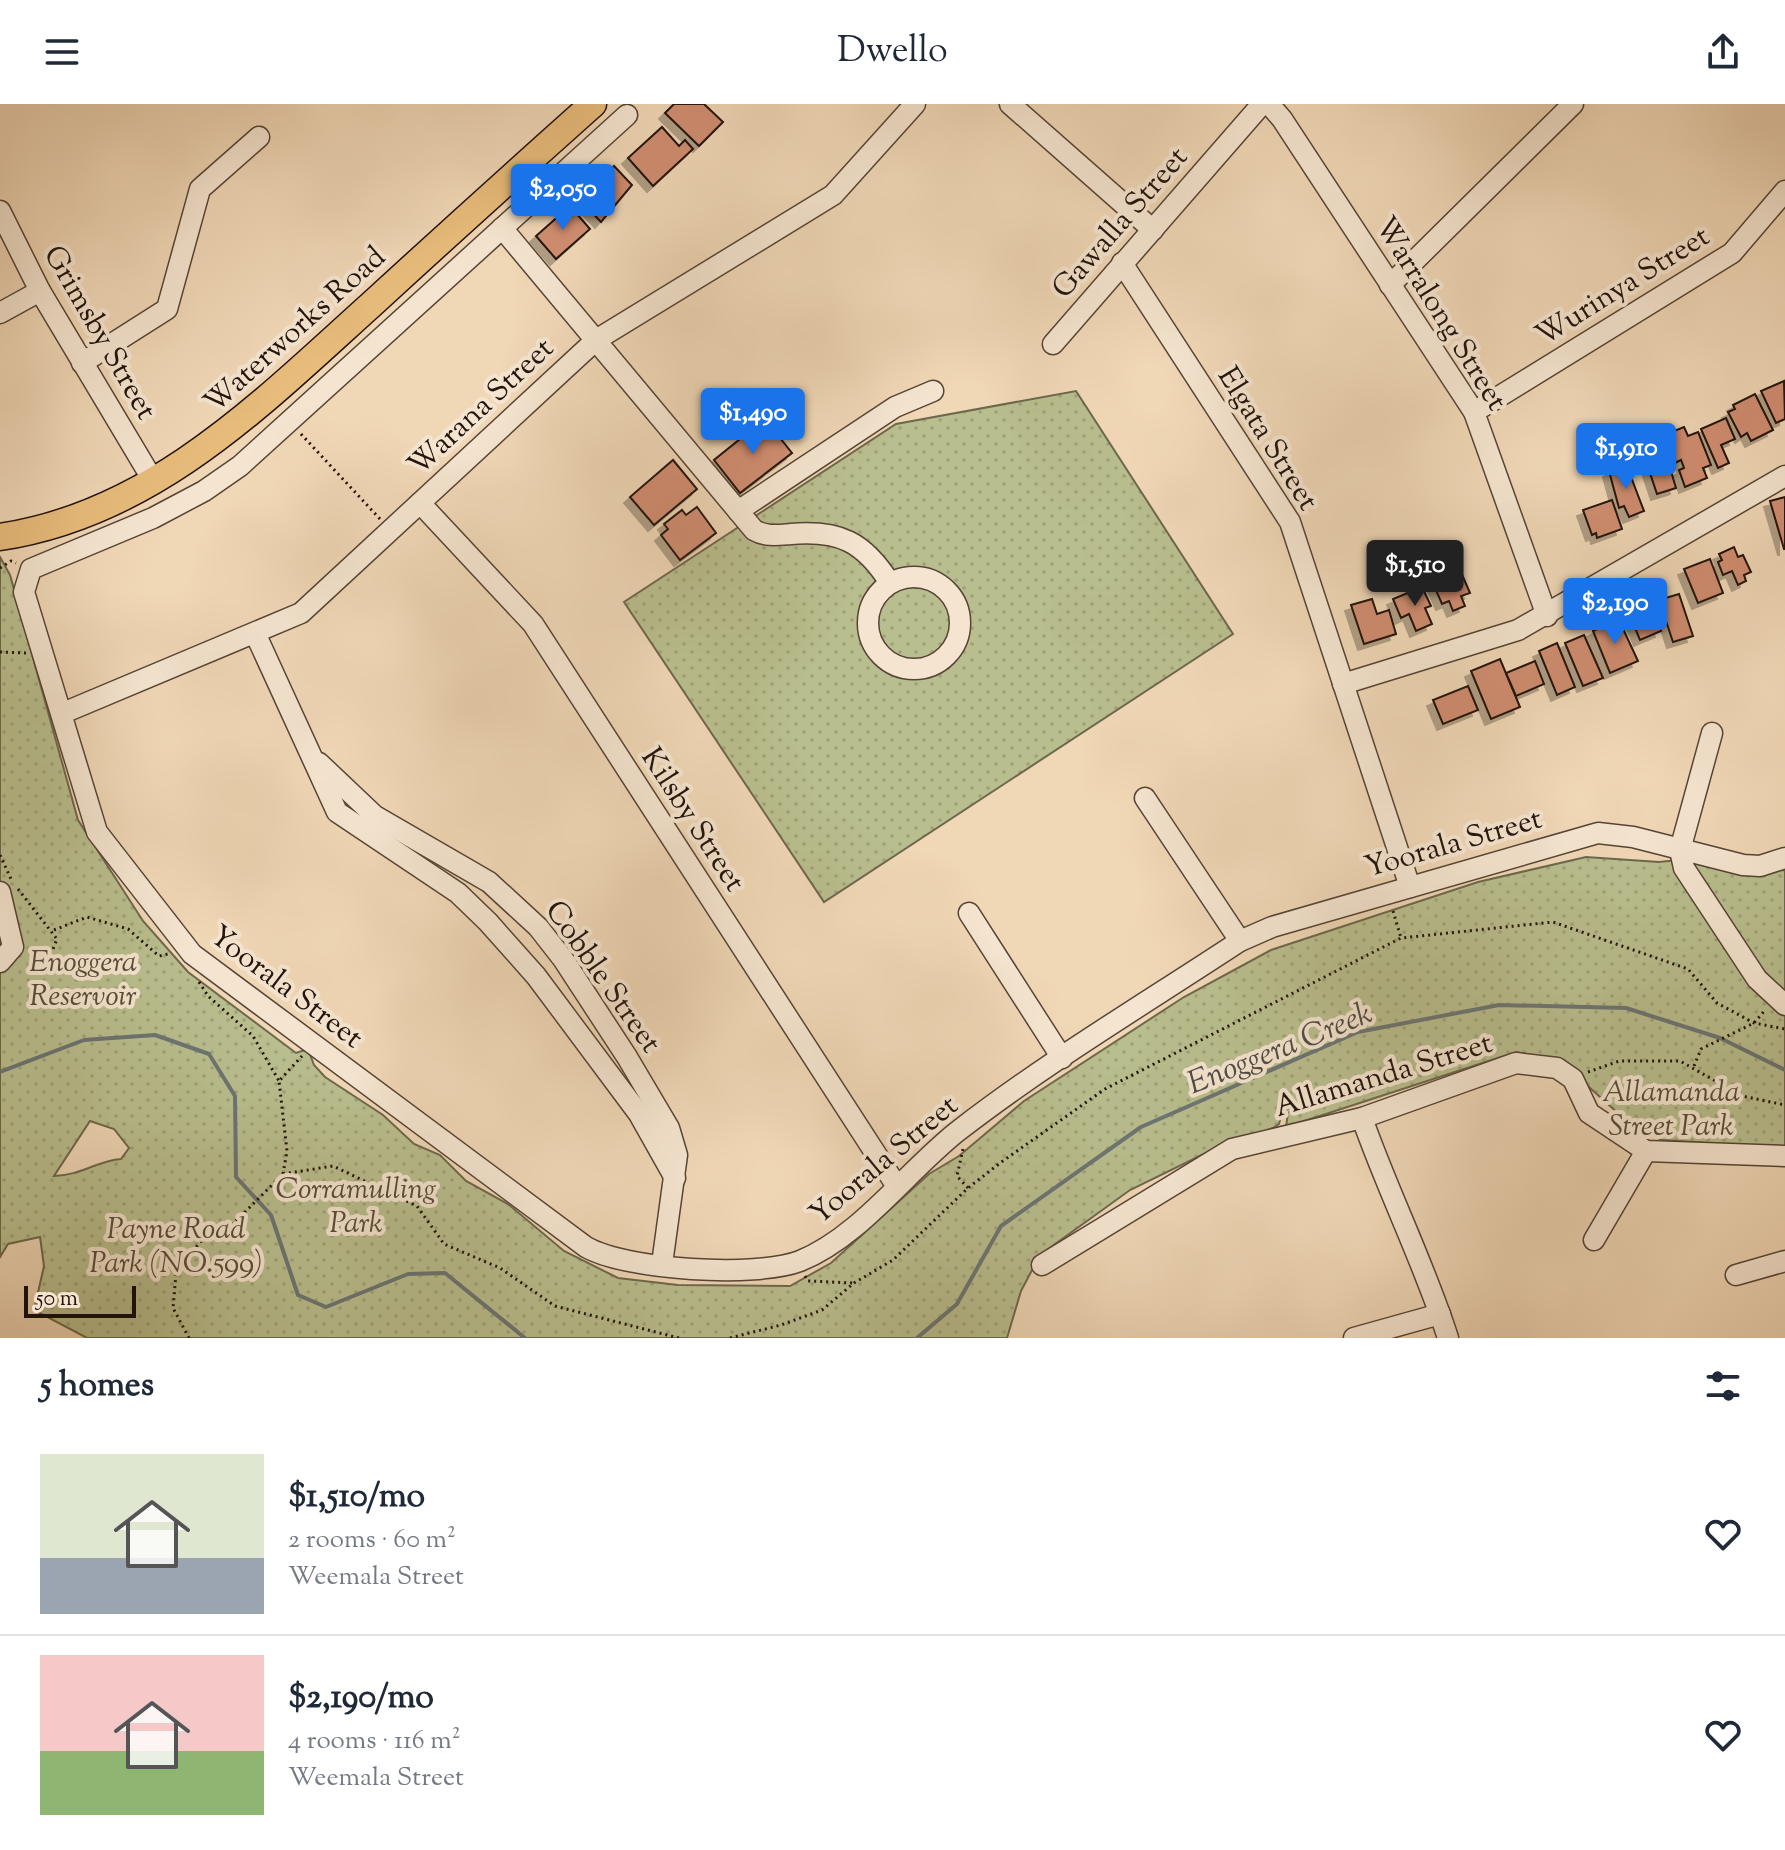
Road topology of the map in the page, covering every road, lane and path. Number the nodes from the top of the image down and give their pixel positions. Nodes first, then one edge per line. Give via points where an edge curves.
1 (593, 104) edge
2 (915, 104) edge
3 (1010, 104) edge
4 (1262, 104) edge
5 (1269, 104) edge
6 (1573, 104) edge
7 (627, 115) dead end
8 (259, 137) dead end
9 (1785, 191) edge
10 (0, 211) edge
11 (502, 228) junction
12 (1153, 230) junction
13 (1122, 263) junction
14 (1390, 285) junction
15 (40, 291) junction
16 (0, 313) edge
17 (596, 340) junction
18 (1053, 344) dead end
19 (318, 352) junction
20 (82, 363) junction
21 (350, 366) junction
22 (331, 383) junction
23 (933, 391) dead end
24 (1474, 412) junction
25 (289, 421) junction
26 (1785, 476) edge
27 (154, 482) junction
28 (420, 503) junction
29 (738, 511) junction
30 (390, 531) junction
31 (0, 537) edge
32 (0, 568) edge
33 (26, 570) junction
34 (890, 583) junction
35 (1547, 616) junction
36 (255, 633) junction
37 (0, 652) edge
38 (42, 652) junction
39 (1343, 684) junction
40 (63, 713) junction
41 (1712, 733) dead end
42 (316, 760) junction
43 (1145, 798) dead end
44 (1680, 850) junction
45 (0, 855) edge
46 (1785, 858) edge
47 (1410, 887) junction
48 (0, 892) edge
49 (1387, 893) junction
50 (969, 913) dead end
51 (53, 930) junction
52 (176, 938) junction
53 (1401, 938) junction
54 (1240, 941) junction
55 (6, 954) edge
56 (194, 973) dead end
57 (1785, 1005) edge
58 (1754, 1023) junction
59 (1785, 1029) edge
60 (312, 1042) junction
61 (1062, 1058) junction
62 (1694, 1066) junction
63 (1573, 1079) junction
64 (279, 1081) junction
65 (1785, 1105) edge
66 (1362, 1118) junction
67 (957, 1132) junction
68 (1646, 1151) junction
69 (1785, 1156) edge
70 (283, 1174) junction
71 (675, 1178) junction
72 (896, 1185) junction
73 (968, 1188) junction
74 (1594, 1240) dead end
75 (1785, 1261) edge
76 (796, 1262) junction
77 (662, 1264) junction
78 (1042, 1265) dead end
79 (1736, 1275) dead end
80 (854, 1283) junction
81 (1440, 1314) junction
82 (189, 1338) edge
83 (679, 1338) edge
84 (730, 1338) edge
85 (1354, 1338) edge
86 (1448, 1338) edge

1 - 19 main road, Waterworks Road
2 - 17 street, Warana Street via 833,195
3 - 12 street
4 - 12 street, Gawalla Street
5 - 14 street, Warralong Street
6 - 14 street
7 - 11 street
8 - 20 street via 200,189 167,309
9 - 24 street, Wurinya Street via 1732,253
10 - 15 street, Grimsby Street
11 - 17 street
11 - 21 street
12 - 13 street, Gawalla Street
13 - 18 street, Gawalla Street
13 - 39 street, Elgata Street via 1290,522
14 - 24 street, Warralong Street
15 - 16 street
15 - 20 street, Grimsby Street
17 - 28 street, Warana Street
17 - 29 street
19 - 21 street
19 - 22 street
19 - 27 main road, Waterworks Road via 196,456
20 - 27 street, Grimsby Street
21 - 22 street
22 - 25 street
23 - 29 street via 895,407
24 - 35 street, Warralong Street
25 - 30 path
25 - 33 street via 204,491
26 - 35 street
27 - 31 main road, Waterworks Road via 85,515
28 - 30 street, Warana Street
28 - 72 street, Kilsby Street via 533,624
29 - 34 street via 761,534 818,534 858,546 873,556
30 - 36 street, Warana Street via 301,613
32 - 33 path via 14,560
33 - 38 street, Yoorala Street via 24,592
34 - 34 street via 921,577 948,591 961,619 959,635 941,661 913,669 898,666 875,648 868,620 879,592
35 - 39 street via 1518,630
36 - 40 street, Warana Street
36 - 42 street, Cobble Street
37 - 38 path
38 - 40 street, Yoorala Street
39 - 47 street, Elgata Street
40 - 52 street, Yoorala Street via 97,832
41 - 44 street
42 - 71 street, Cobble Street via 337,812 458,893 536,976 639,1114
42 - 71 street, Cobble Street via 375,816 489,882 538,927 669,1128 677,1155
43 - 54 street
44 - 46 street, Yoorala Street via 1760,866
44 - 47 street, Yoorala Street via 1598,833
44 - 57 street via 1684,868 1757,979
45 - 51 path via 14,884
47 - 49 street, Yoorala Street
48 - 55 street
49 - 53 path
49 - 54 street, Yoorala Street
50 - 61 street
51 - 52 path via 87,917 128,929 159,956 180,951
51 - 55 path via 53,949
52 - 60 street, Yoorala Street
53 - 58 path via 1553,922 1688,969 1717,1003
53 - 73 path via 1105,1089
54 - 61 street, Yoorala Street
56 - 64 path via 208,996 253,1036
58 - 59 path
58 - 62 path via 1701,1049
60 - 64 path
60 - 77 street, Yoorala Street via 586,1247 610,1257
61 - 67 street, Yoorala Street
62 - 63 path via 1665,1059 1619,1061
62 - 65 path via 1742,1096
63 - 66 street, Allamanda Street via 1557,1068 1516,1063
63 - 68 street via 1589,1113
64 - 70 path via 287,1151
66 - 78 street, Allamanda Street via 1232,1149
66 - 81 street
67 - 72 street, Yoorala Street
67 - 73 path via 964,1153 957,1176
68 - 69 street
68 - 74 street
70 - 82 path via 235,1222 200,1242 176,1274 173,1308
70 - 83 path via 333,1166 417,1206 444,1244 500,1268 555,1306
71 - 77 street, Cobble Street
72 - 76 street, Yoorala Street via 847,1232 821,1252
73 - 80 path via 893,1260
75 - 79 street
76 - 77 street, Yoorala Street via 718,1273
76 - 80 path via 808,1281
80 - 84 path via 822,1310
81 - 85 street
81 - 86 street

